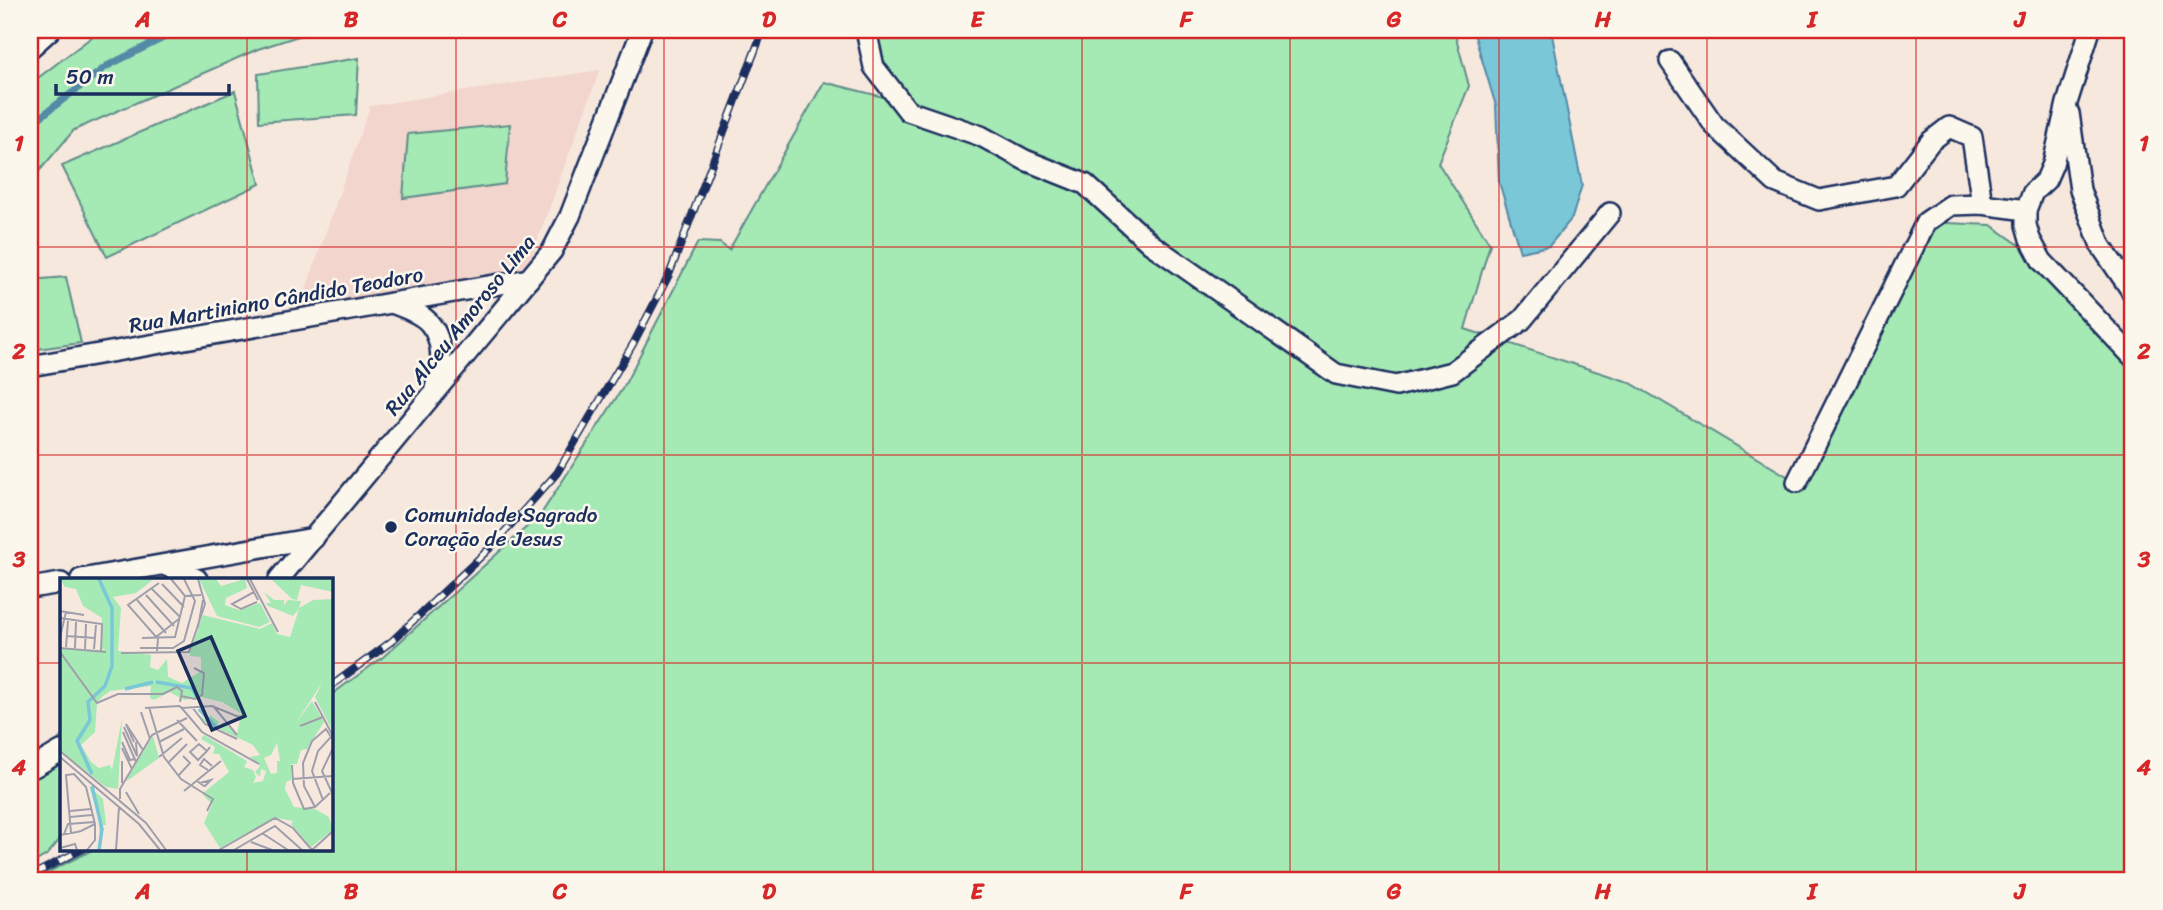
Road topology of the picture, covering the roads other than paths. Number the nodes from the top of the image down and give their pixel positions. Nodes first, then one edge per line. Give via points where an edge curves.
1 (50, 30) edge
2 (642, 30) edge
3 (866, 30) edge
4 (2090, 30) edge
5 (30, 48) edge
6 (1670, 61) dead end
7 (2067, 103) junction
8 (1982, 204) junction
9 (2026, 210) junction
10 (1609, 212) dead end
11 (529, 279) junction
12 (2133, 293) edge
13 (392, 303) junction
14 (2133, 357) edge
15 (30, 366) edge
16 (431, 397) junction
17 (1797, 482) dead end
18 (314, 538) junction
19 (163, 565) junction
20 (87, 578) edge
21 (195, 578) edge
22 (280, 578) edge
23 (60, 583) edge
24 (30, 588) edge
25 (60, 752) edge
26 (34, 767) dead end

1 - 5 street
2 - 11 street, Rua Alceu Amoroso Lima via 570,216 552,251
3 - 10 street via 874,67 908,111 981,136 1084,184 1151,244 1336,374 1396,386 1452,372 1522,320
4 - 7 street
6 - 8 street via 1714,125 1775,182 1819,200 1896,186 1931,141 1949,127 1972,137
7 - 9 street via 2053,164
7 - 12 street via 2080,190 2101,246
8 - 9 street
8 - 17 street via 1951,205 1926,222
9 - 14 street via 2029,239 2042,261
11 - 13 street, Rua Martiniano Cândido Teodoro
11 - 16 street, Rua Alceu Amoroso Lima
13 - 15 street, Rua Martiniano Cândido Teodoro
13 - 16 street via 431,325 440,350 441,372
16 - 18 street, Rua Alceu Amoroso Lima
18 - 19 street
18 - 22 street, Rua Alceu Amoroso Lima
19 - 20 street
19 - 21 street
23 - 24 street
25 - 26 street

